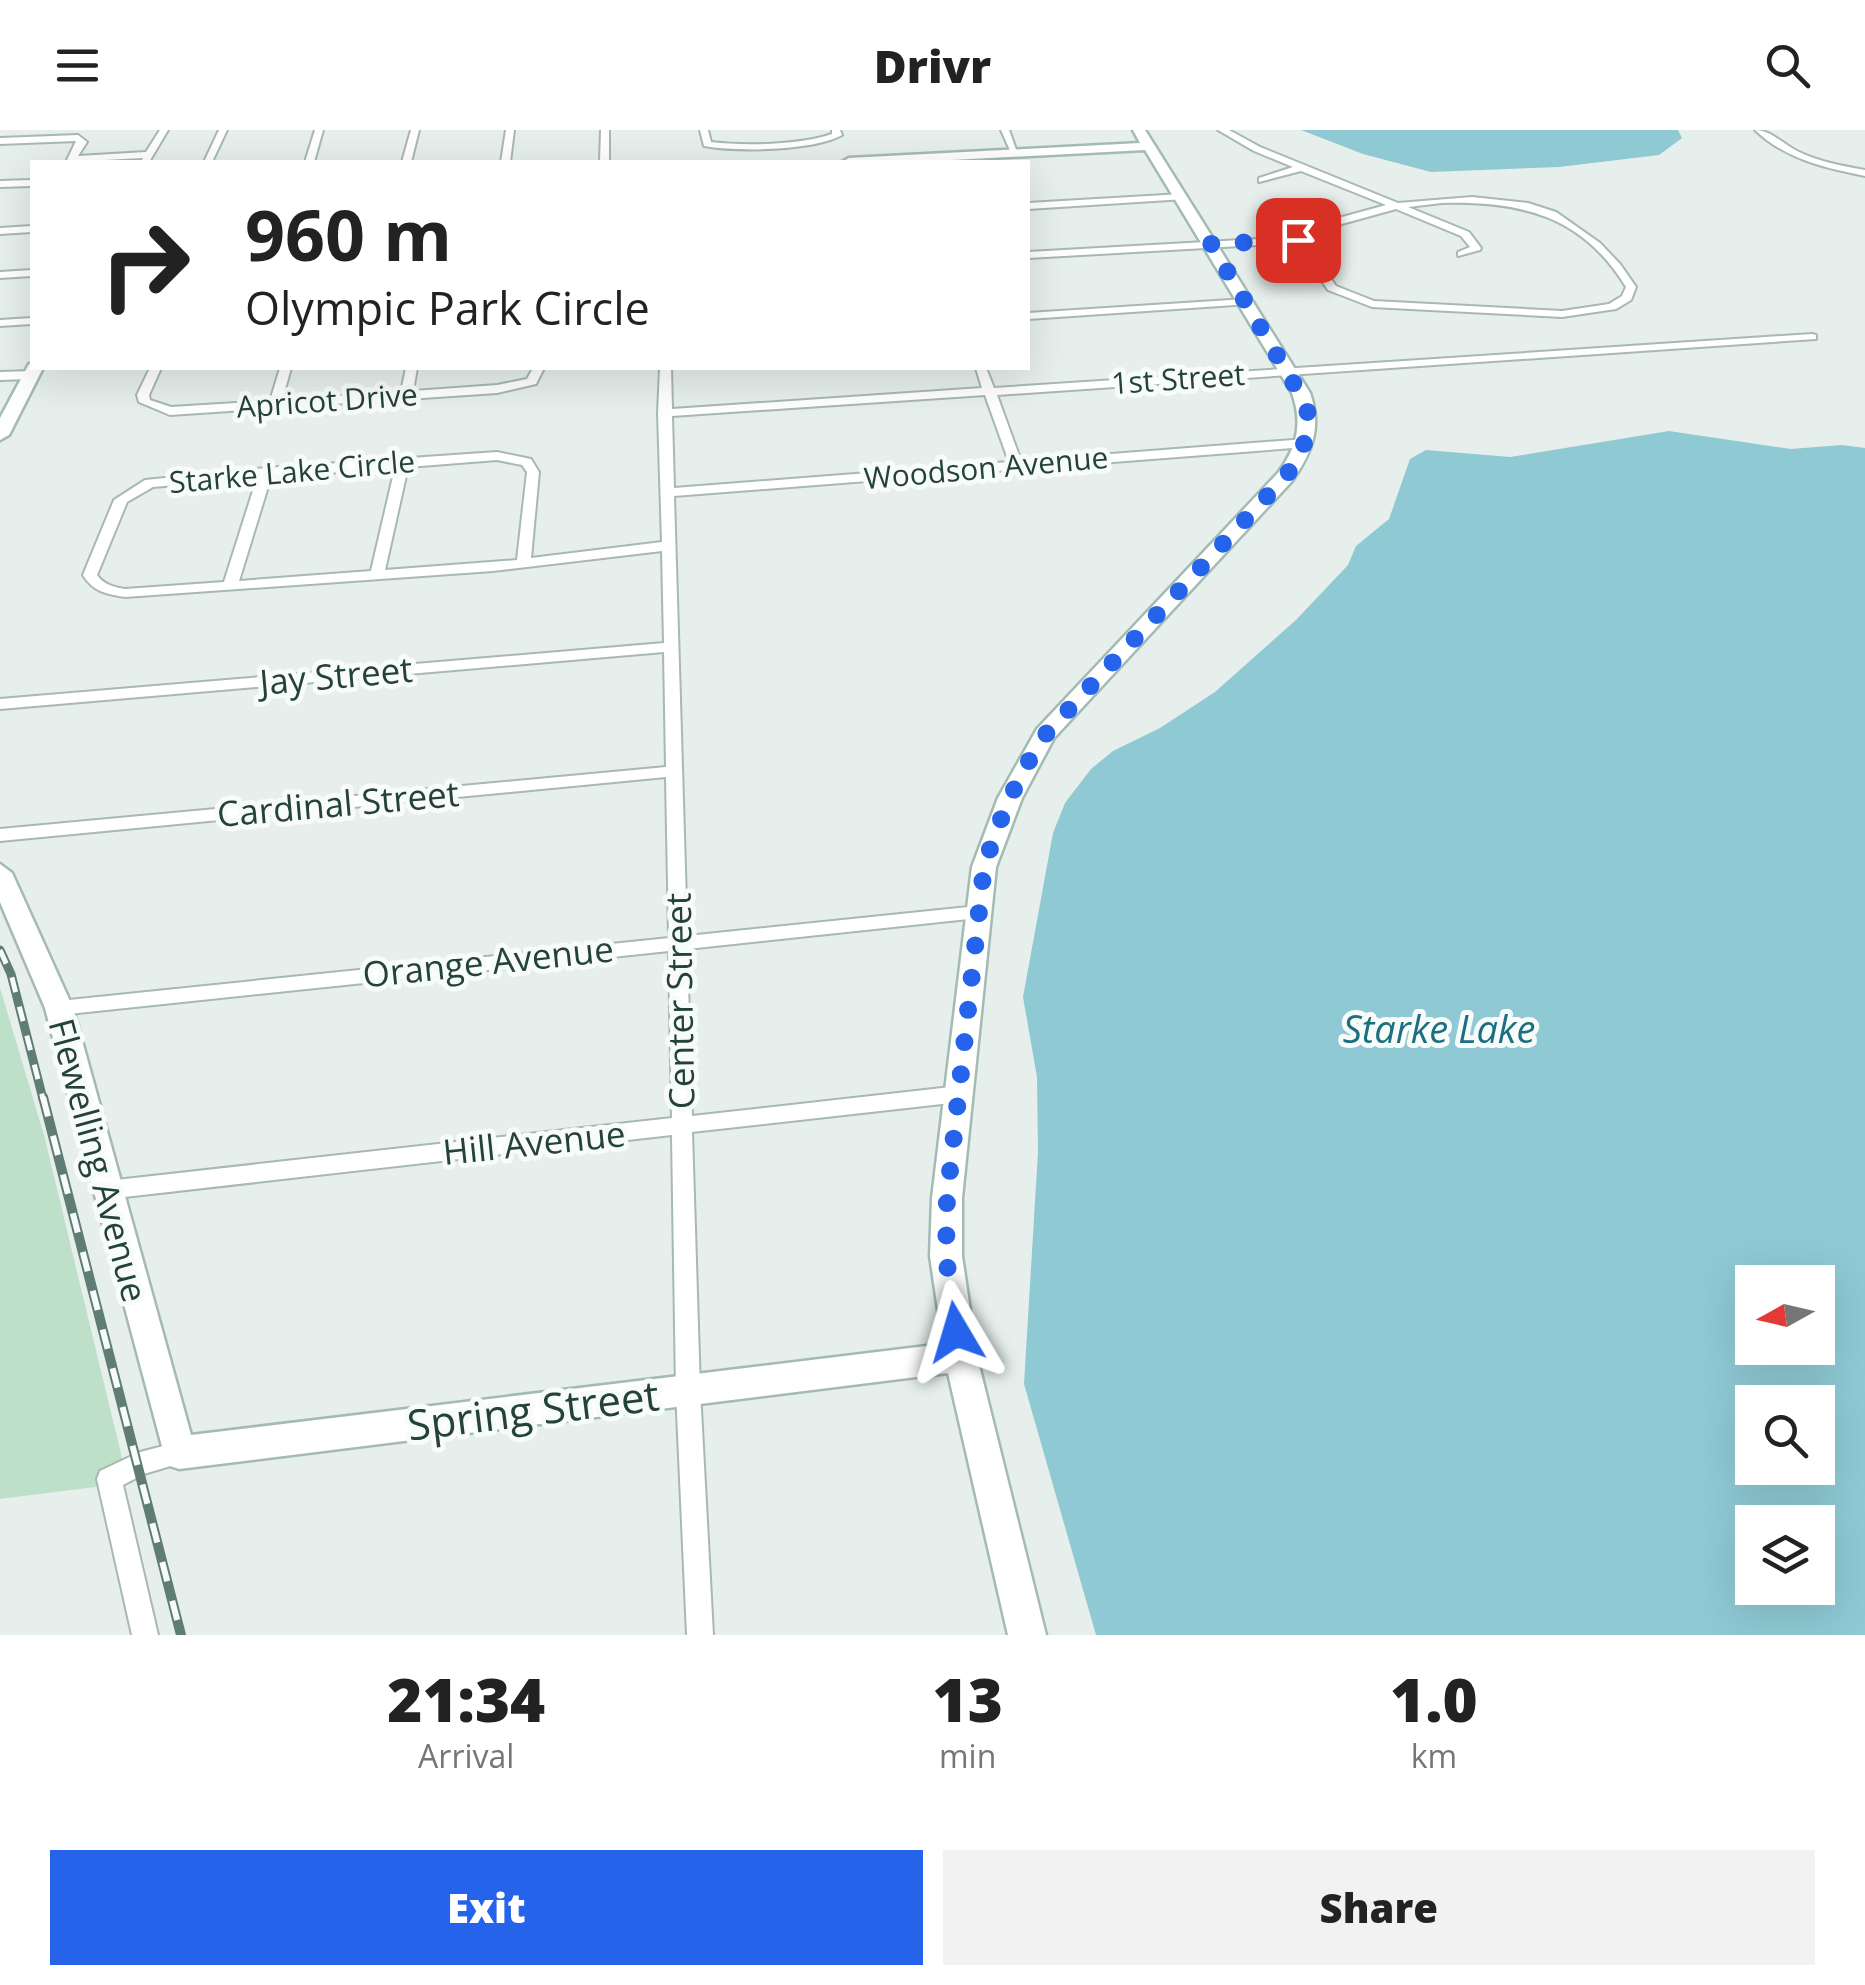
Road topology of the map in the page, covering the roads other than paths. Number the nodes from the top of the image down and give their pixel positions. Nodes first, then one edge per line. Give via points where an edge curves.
1 (164, 130) edge
2 (223, 130) edge
3 (320, 130) edge
4 (415, 130) edge
5 (510, 130) edge
6 (605, 130) edge
7 (836, 130) edge
8 (1004, 130) edge
9 (1138, 130) edge
10 (1222, 130) edge
11 (1759, 130) edge
12 (704, 135) edge
13 (0, 141) edge
14 (1149, 146) junction
15 (1016, 153) junction
16 (148, 159) edge
17 (73, 160) edge
18 (110, 160) edge
19 (209, 160) edge
20 (310, 160) edge
21 (407, 160) edge
22 (506, 160) edge
23 (605, 160) edge
24 (886, 160) edge
25 (1303, 167) junction
26 (1865, 173) edge
27 (1262, 180) dead end
28 (30, 182) edge
29 (0, 184) edge
30 (1182, 197) junction
31 (1030, 206) edge
32 (1398, 206) junction
33 (30, 229) edge
34 (0, 231) edge
35 (1299, 238) junction
36 (1211, 244) junction
37 (1462, 254) dead end
38 (1030, 255) edge
39 (30, 273) edge
40 (0, 275) edge
41 (1246, 302) junction
42 (1030, 316) edge
43 (30, 321) edge
44 (0, 324) edge
45 (1812, 337) dead end
46 (154, 370) edge
47 (284, 370) edge
48 (411, 370) edge
49 (537, 370) edge
50 (665, 370) edge
51 (982, 370) edge
52 (1287, 370) junction
53 (33, 371) edge
54 (0, 376) edge
55 (990, 390) junction
56 (406, 395) junction
57 (275, 403) junction
58 (664, 414) junction
59 (0, 435) edge
60 (1306, 443) junction
61 (402, 462) junction
62 (1016, 465) junction
63 (266, 472) junction
64 (666, 493) junction
65 (668, 546) junction
66 (524, 563) junction
67 (377, 576) junction
68 (230, 586) junction
69 (671, 646) junction
70 (0, 704) edge
71 (676, 771) junction
72 (0, 835) edge
73 (0, 873) edge
74 (978, 912) junction
75 (677, 941) junction
76 (59, 1008) junction
77 (960, 1094) junction
78 (682, 1125) junction
79 (107, 1190) junction
80 (961, 1356) junction
81 (688, 1390) junction
82 (179, 1453) junction
83 (145, 1635) edge
84 (700, 1635) edge
85 (1028, 1635) edge

1 - 16 street
2 - 19 street
3 - 20 street
4 - 21 street
5 - 22 street
6 - 23 street
7 - 12 street via 832,139 818,142 718,147
8 - 15 street
9 - 14 main road
10 - 25 street
11 - 26 street via 1795,156
13 - 17 street via 78,138
14 - 15 main road
14 - 30 main road
15 - 24 main road
16 - 18 street
25 - 27 street
25 - 32 street
28 - 29 street
30 - 31 street
30 - 36 main road
32 - 35 street via 1360,212
32 - 35 street via 1504,202 1550,214 1625,276 1627,298 1612,307 1562,314 1372,304 1332,288
32 - 37 street via 1464,234 1476,248
33 - 34 street
35 - 36 street
36 - 38 street
36 - 41 main road
39 - 40 street
41 - 42 street
41 - 52 main road
43 - 44 street
45 - 52 street, 1st Street
46 - 57 street, Apricot Drive via 143,395 156,409
47 - 57 street
48 - 56 street
49 - 56 street, Apricot Drive via 532,381 512,387
50 - 58 street, Center Street
51 - 55 street
52 - 55 street, 1st Street
52 - 60 main road via 1307,406
53 - 54 street
53 - 59 main road
55 - 58 street, 1st Street
55 - 62 street
56 - 57 street, Apricot Drive
58 - 64 street, Center Street
60 - 62 street, Woodson Avenue
60 - 74 main road via 1285,477 1046,734 1000,816
61 - 63 street, Starke Lake Circle
61 - 66 street, Starke Lake Circle via 498,456 526,462 533,472
61 - 67 street
62 - 64 street, Woodson Avenue
63 - 68 street
63 - 68 street, Starke Lake Circle via 173,479 134,490 121,500 90,575 106,590 125,593
64 - 65 street, Center Street
65 - 66 street, Starke Lake Circle
65 - 69 street, Center Street
66 - 67 street, Starke Lake Circle
67 - 68 street, Starke Lake Circle
69 - 70 street, Jay Street
69 - 71 street, Center Street
71 - 72 street, Cardinal Street
71 - 75 street, Center Street
73 - 76 main road, Flewelling Avenue
74 - 75 street, Orange Avenue
74 - 77 main road
75 - 76 street, Orange Avenue
75 - 78 street, Center Street
76 - 79 main road, Flewelling Avenue
77 - 78 street, Hill Avenue
77 - 80 main road via 946,1256
78 - 79 street, Hill Avenue
78 - 81 street, Center Street
79 - 82 main road, Flewelling Avenue
80 - 81 main road, Spring Street
80 - 85 main road
81 - 82 main road, Spring Street
81 - 84 street, Center Street
82 - 83 street, Spring Street via 109,1479

